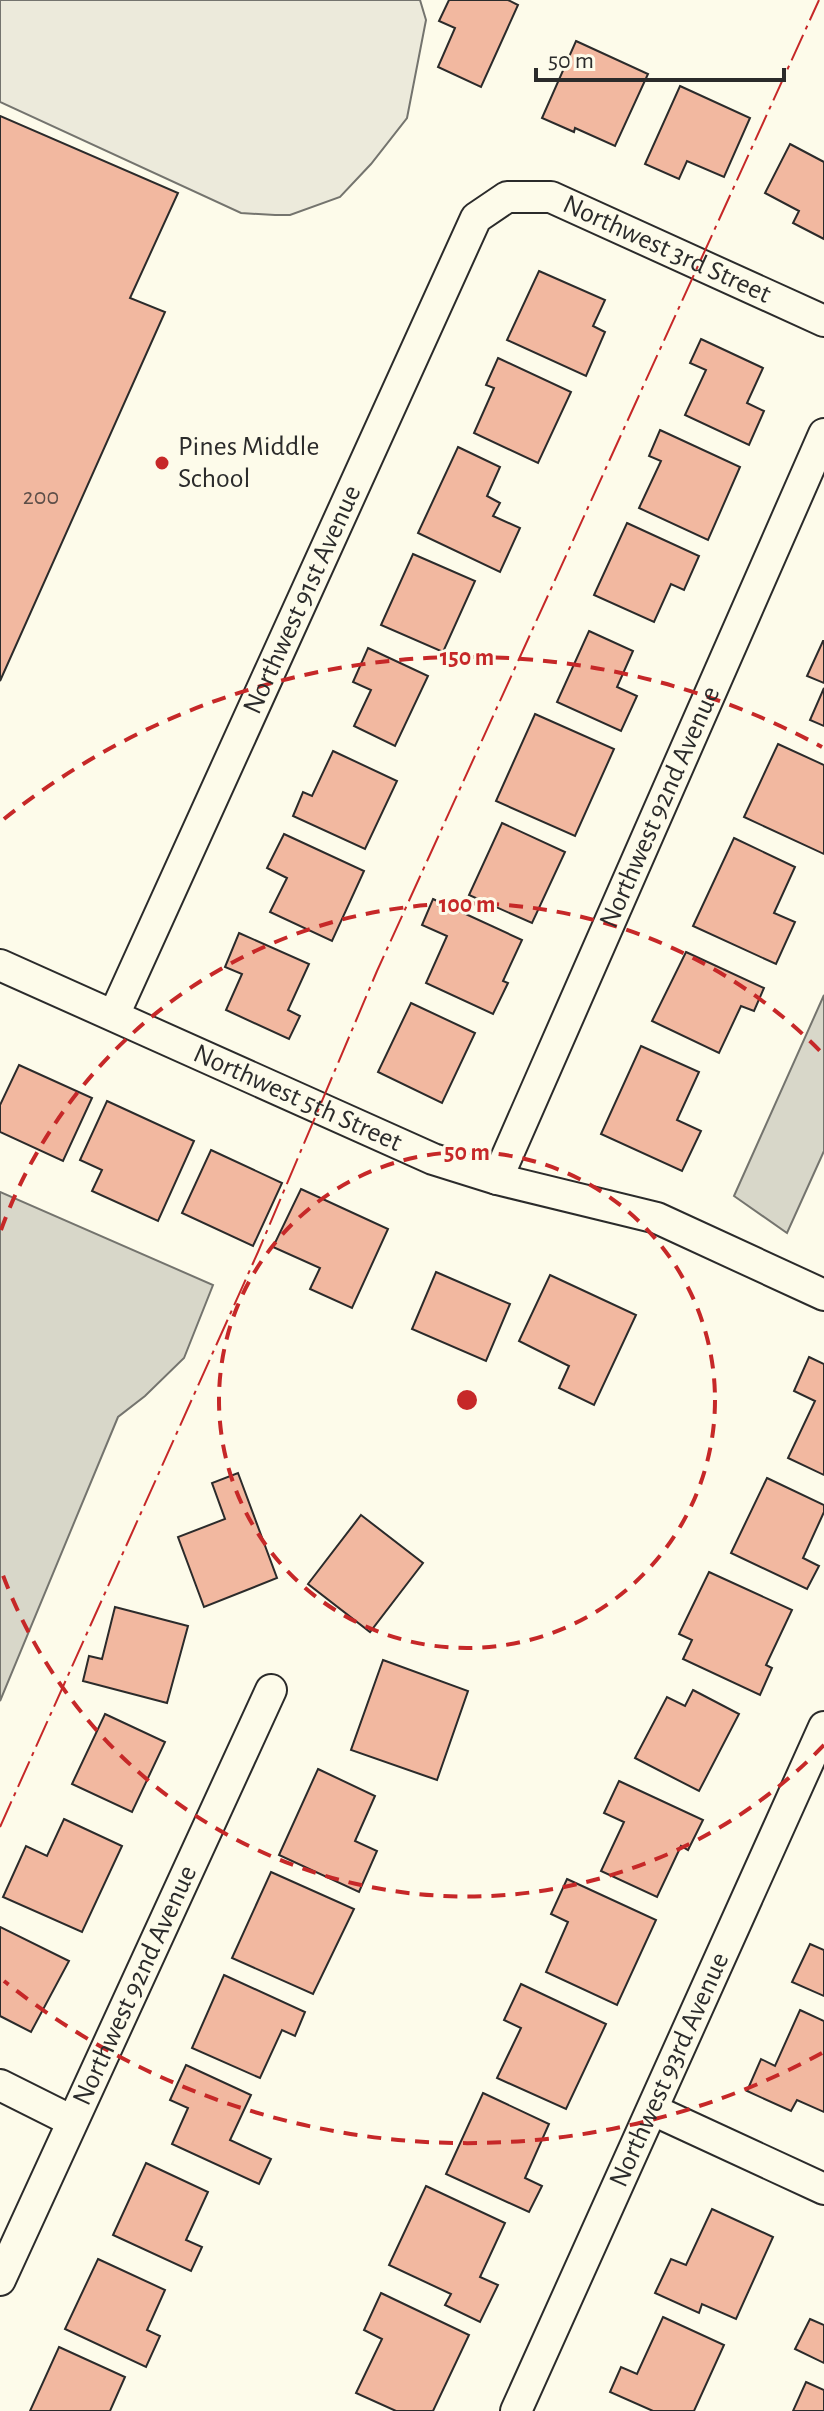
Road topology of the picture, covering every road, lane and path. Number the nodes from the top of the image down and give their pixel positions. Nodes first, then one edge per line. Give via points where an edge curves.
1 (507, 197) joint
2 (824, 321) edge
3 (824, 434) edge
4 (0, 965) edge
5 (114, 1015) junction
6 (497, 1179) junction
7 (824, 1295) edge
8 (271, 1690) dead end
9 (824, 1727) edge
10 (0, 2085) edge
11 (653, 2110) junction
12 (72, 2121) junction
13 (824, 2189) edge
14 (0, 2280) edge
15 (516, 2411) edge

1 - 2 street, Northwest 3rd Street via 551,197
1 - 5 street, Northwest 91st Avenue via 476,218
3 - 6 street, Northwest 92nd Avenue
4 - 5 street, Northwest 5th Street
5 - 6 street, Northwest 5th Street via 433,1159
6 - 7 street, Northwest 5th Street via 657,1218
8 - 12 street, Northwest 92nd Avenue
9 - 11 street, Northwest 93rd Avenue
10 - 12 street
11 - 13 street
11 - 15 street, Northwest 93rd Avenue
12 - 14 street, Northwest 92nd Avenue

